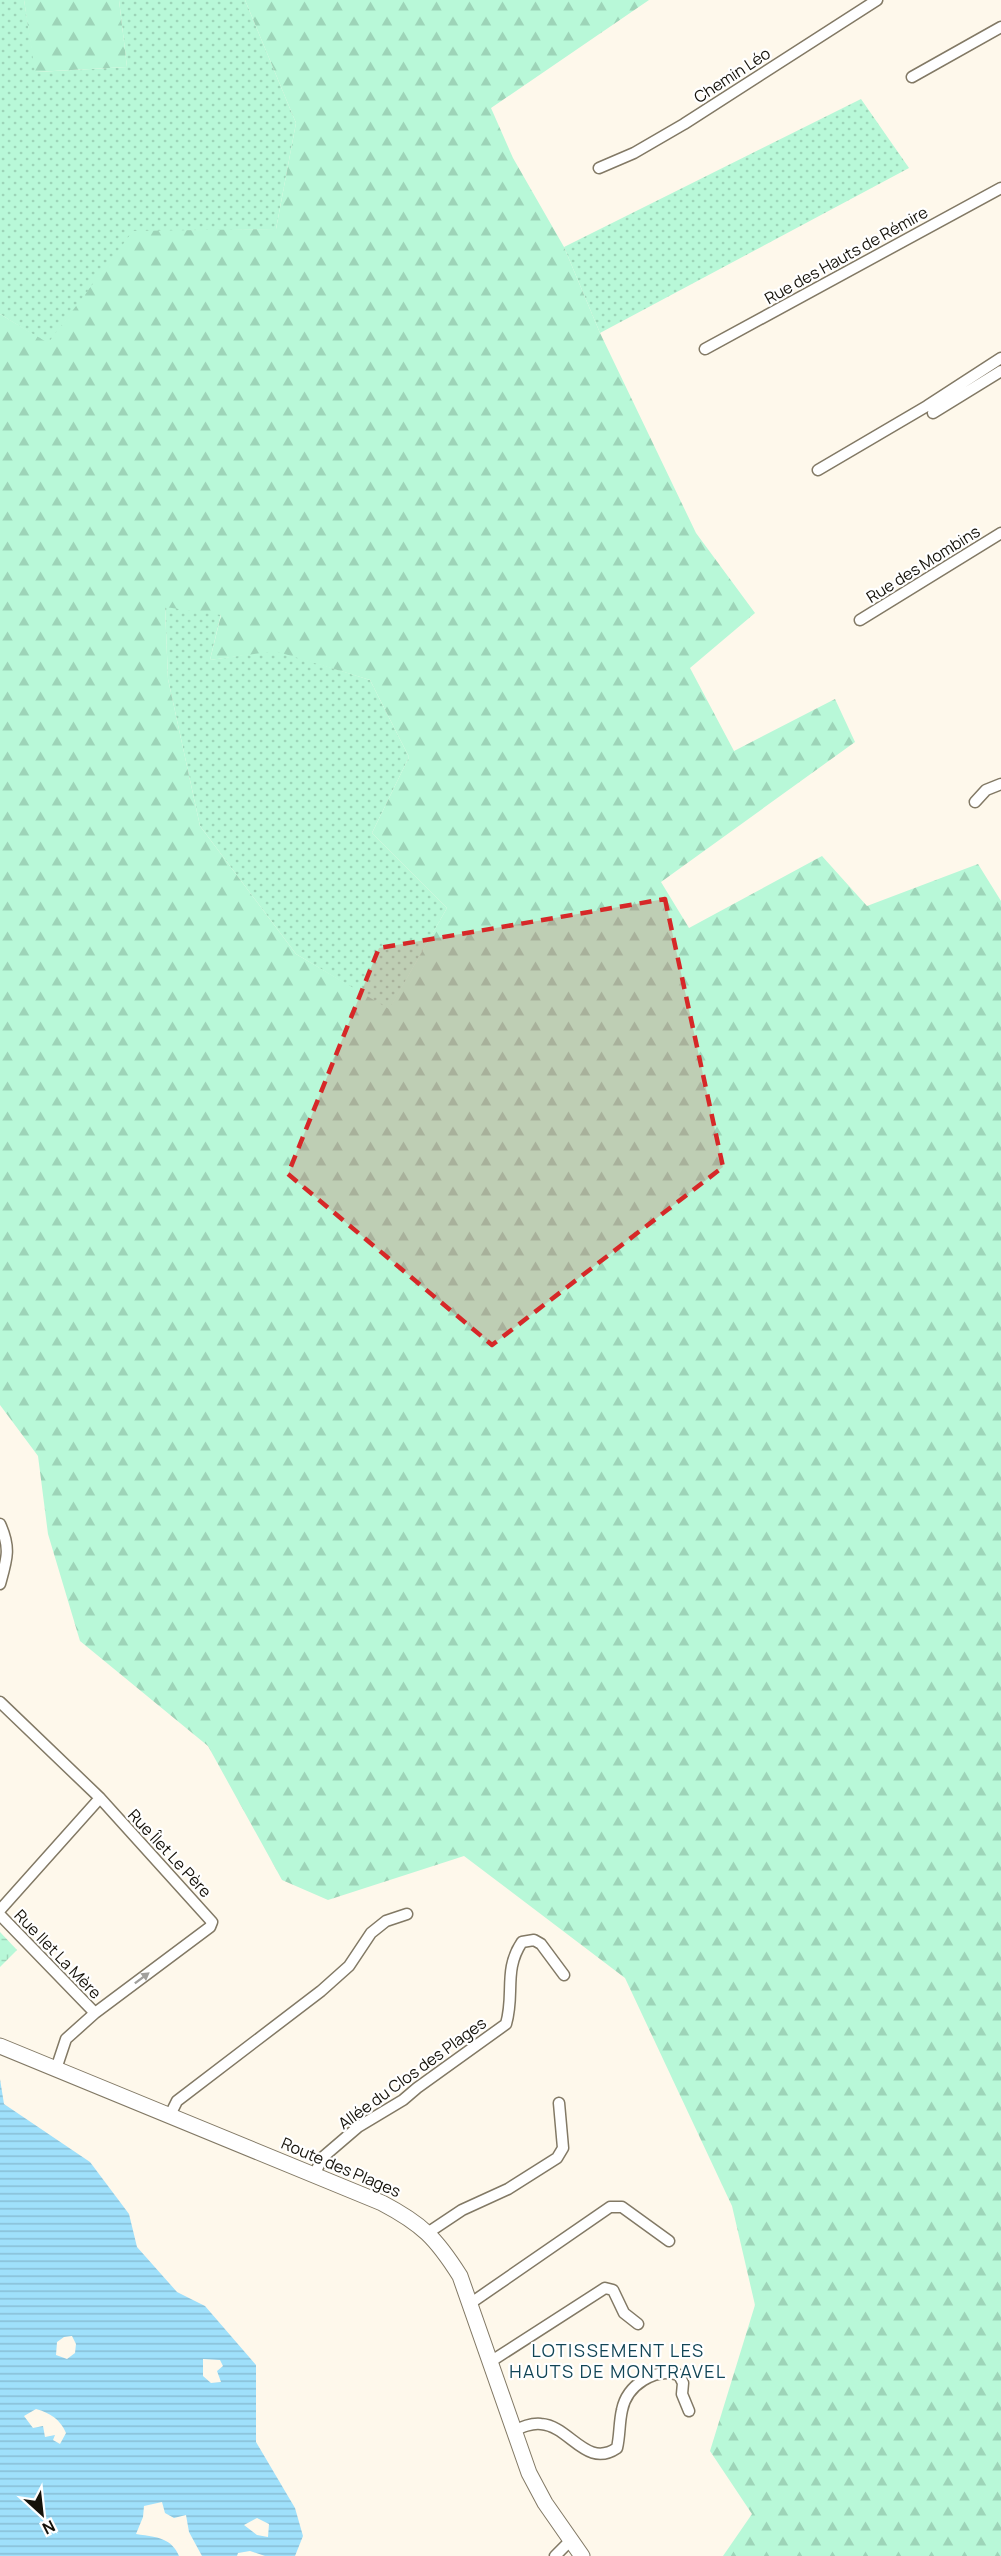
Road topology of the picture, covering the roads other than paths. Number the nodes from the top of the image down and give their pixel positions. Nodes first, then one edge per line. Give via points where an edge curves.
1 (877, 0) edge
2 (1001, 27) edge
3 (912, 77) dead end
4 (599, 168) dead end
5 (1001, 188) edge
6 (705, 349) dead end
7 (1001, 358) edge
8 (1001, 371) edge
9 (933, 413) dead end
10 (818, 470) dead end
11 (1001, 533) edge
12 (860, 620) dead end
13 (1001, 784) edge
14 (975, 802) dead end
15 (0, 1524) edge
16 (0, 1584) edge
17 (0, 1702) edge
18 (100, 1798) junction
19 (0, 1910) edge
20 (407, 1914) dead end
21 (0, 1915) edge
22 (564, 1976) dead end
23 (95, 2013) junction
24 (0, 2046) edge
25 (56, 2069) junction
26 (559, 2103) dead end
27 (170, 2115) junction
28 (314, 2175) junction
29 (429, 2232) junction
30 (669, 2241) dead end
31 (471, 2303) junction
32 (638, 2324) dead end
33 (489, 2362) junction
34 (689, 2411) dead end
35 (513, 2431) junction
36 (570, 2541) junction
37 (555, 2556) edge
38 (582, 2556) edge

1 - 4 street, Chemin Léo via 684,124
2 - 3 street
5 - 6 street, Rue des Hauts de Rémire
7 - 10 street
8 - 9 street
11 - 12 street, Rue des Mombins
13 - 14 street via 986,790
15 - 16 street via 9,1554
17 - 18 street, Rue Îlet Le Père
18 - 19 street
23 -> 18 street, Rue Îlet Le Père via 212,1922
20 - 27 street via 371,1933 349,1966 177,2101
21 - 23 street, Rue Ilet La Mère
22 - 28 street, Allée du Clos des Plages via 541,1944 534,1940 522,1942 512,1956 506,2024 403,2100 358,2127 323,2157
23 - 25 street, Rue Îlet Le Père via 66,2039
24 - 25 street, Route des Plages
25 - 27 street, Route des Plages
26 - 29 street via 563,2148 557,2158
27 - 28 street, Route des Plages
28 - 29 street, Route des Plages via 382,2203
29 - 31 street, Route des Plages via 460,2276
30 - 31 street via 622,2207 610,2206
31 - 33 street, Route des Plages
32 - 33 street via 624,2313 613,2289 605,2288
33 - 35 street, Route des Plages
34 - 35 street via 682,2394 683,2382 679,2375 669,2372 644,2379 625,2398 617,2448 607,2454 593,2454 543,2424
35 - 36 street, Route des Plages via 529,2473
36 - 37 street
36 - 38 street, Route des Plages

